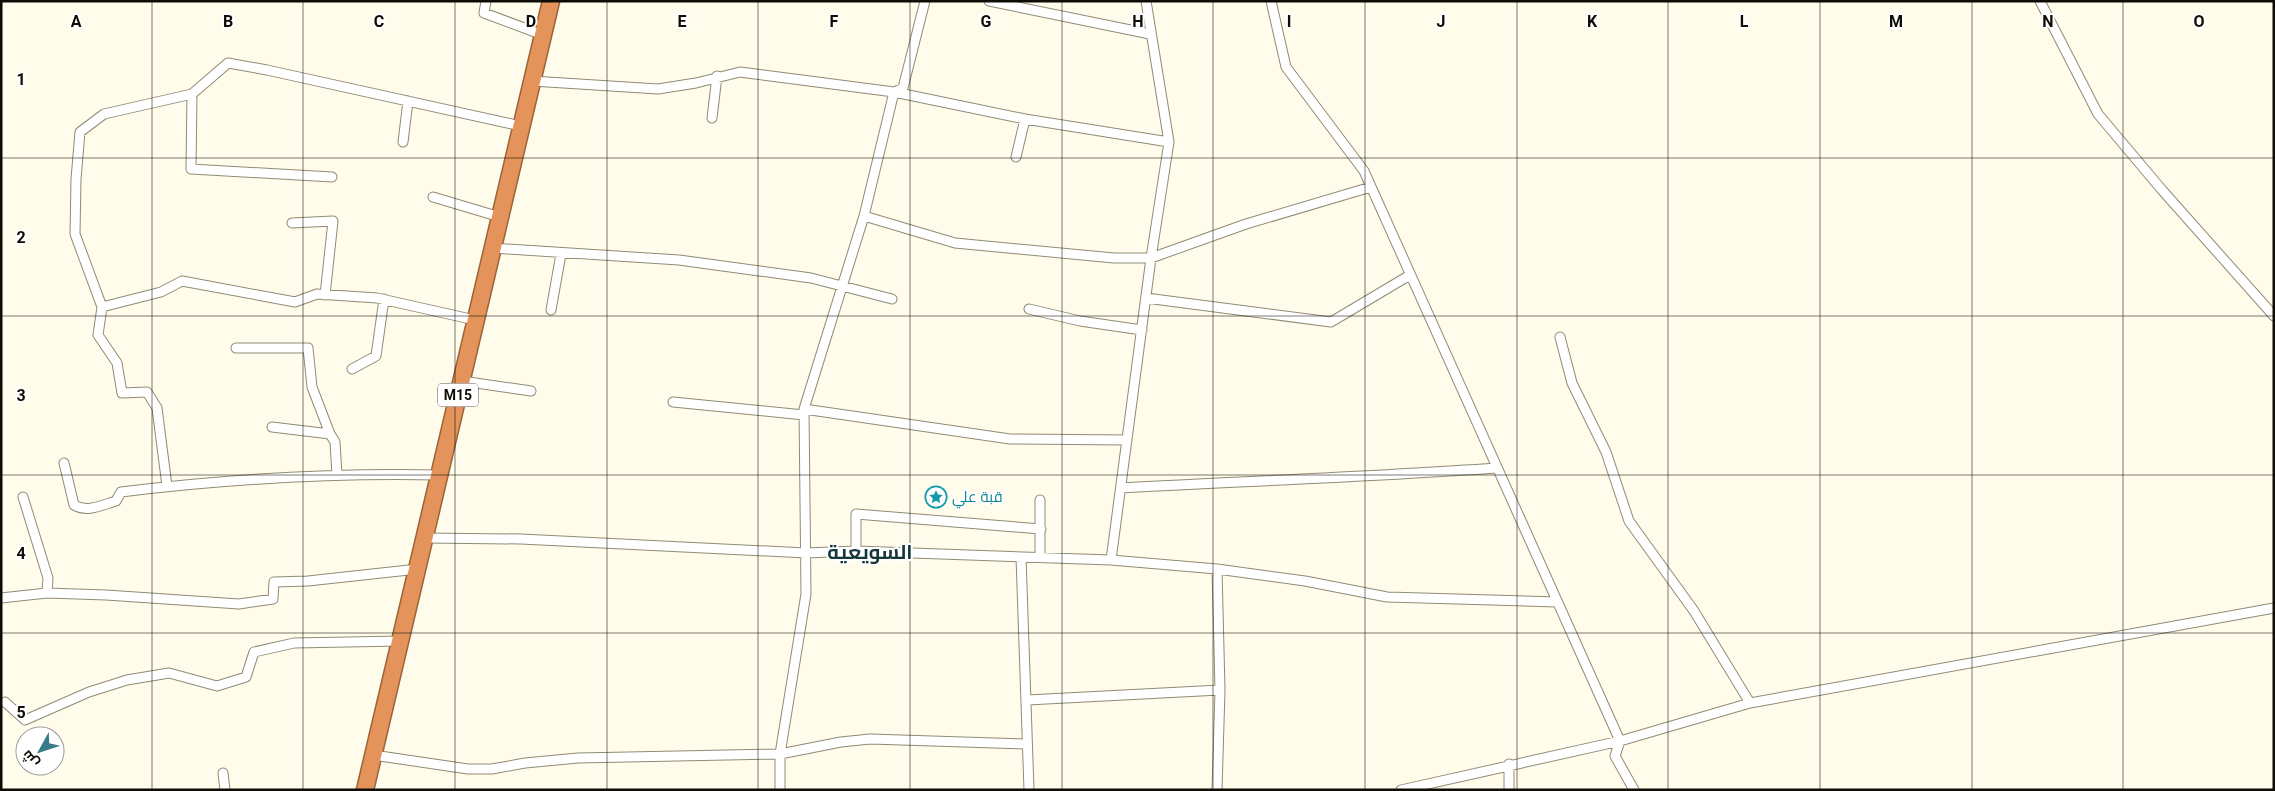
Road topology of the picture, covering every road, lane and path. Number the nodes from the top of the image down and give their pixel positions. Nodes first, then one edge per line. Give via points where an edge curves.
1 (486, 1) edge
2 (551, 1) edge
3 (925, 1) edge
4 (989, 1) edge
5 (1146, 1) edge
6 (1271, 1) edge
7 (2040, 1) edge
8 (1150, 34) junction
9 (543, 35) junction
10 (717, 76) junction
11 (532, 81) junction
12 (894, 92) junction
13 (192, 94) junction
14 (408, 101) junction
15 (712, 118) dead end
16 (1025, 118) junction
17 (521, 126) junction
18 (402, 142) dead end
19 (1169, 142) junction
20 (1016, 157) dead end
21 (332, 177) dead end
22 (1371, 187) junction
23 (433, 197) dead end
24 (864, 216) junction
25 (500, 217) junction
26 (292, 223) dead end
27 (492, 248) junction
28 (561, 254) junction
29 (1151, 258) junction
30 (1410, 275) junction
31 (842, 287) junction
32 (325, 295) junction
33 (1146, 298) junction
34 (384, 299) junction
35 (892, 299) dead end
36 (102, 307) junction
37 (1029, 309) dead end
38 (551, 310) dead end
39 (2274, 316) edge
40 (475, 320) junction
41 (1142, 330) junction
42 (1560, 337) dead end
43 (236, 348) dead end
44 (352, 369) dead end
45 (462, 381) junction
46 (532, 391) dead end
47 (673, 402) dead end
48 (804, 412) junction
49 (272, 427) dead end
50 (330, 434) junction
51 (1127, 440) junction
52 (64, 463) dead end
53 (1496, 468) junction
54 (438, 475) junction
55 (337, 476) junction
56 (167, 486) junction
57 (1121, 488) junction
58 (24, 497) dead end
59 (1040, 500) dead end
60 (1041, 529) junction
61 (425, 538) junction
62 (856, 551) junction
63 (806, 552) junction
64 (1021, 557) junction
65 (1040, 558) junction
66 (1111, 560) junction
67 (418, 569) junction
68 (1217, 569) junction
69 (46, 594) junction
70 (1, 598) edge
71 (1556, 602) junction
72 (2274, 608) edge
73 (401, 641) junction
74 (1220, 690) junction
75 (1027, 700) junction
76 (5, 702) dead end
77 (1750, 703) junction
78 (1620, 741) junction
79 (1027, 744) junction
80 (780, 754) junction
81 (373, 755) junction
82 (1509, 764) junction
83 (223, 773) dead end
84 (225, 790) edge
85 (365, 790) edge
86 (780, 790) edge
87 (1029, 790) edge
88 (1216, 790) edge
89 (1401, 790) edge
90 (1509, 790) edge
91 (1634, 790) edge

1 - 9 street via 484,13
2 - 9 highway, M15
3 - 12 street via 904,88
4 - 8 street
5 - 8 street
6 - 22 street via 1286,67 1364,171
7 - 39 street via 2098,114
8 - 19 street
9 - 11 highway, M15
10 - 11 street via 658,89
10 - 12 street via 740,72
10 - 15 street
11 - 17 highway, M15
12 - 16 street
12 - 24 street
13 - 14 street via 228,63
13 - 21 street via 191,169
13 - 36 street via 104,114 80,132 75,234
14 - 17 street
14 - 18 street
16 - 19 street
16 - 20 street
17 - 25 highway, M15
19 - 29 street
22 - 29 street via 1246,224
22 - 30 street
23 - 25 street
24 - 29 street via 955,243 1114,258
24 - 31 street
25 - 27 highway, M15
26 - 32 street via 333,221
27 - 28 street
27 - 40 highway, M15
28 - 31 street via 679,260 811,278
28 - 38 street
29 - 33 street
30 - 33 street via 1331,322
30 - 53 street
31 - 35 street
31 - 48 street
32 - 34 street
32 - 36 street via 317,294 295,302 182,281 161,292
33 - 41 street
34 - 40 street
34 - 44 street via 376,356
36 - 56 street via 98,335 117,363 122,393 147,392 157,408
37 - 41 street
40 - 45 highway, M15
41 - 51 street
42 - 77 street via 1572,383 1606,452 1629,521 1694,611
43 - 50 street via 308,348 312,387
45 - 46 street
45 - 54 highway, M15
47 - 48 street
48 - 51 street via 1010,439
48 - 63 street
49 - 50 street
50 - 55 street via 335,442
51 - 57 street
52 - 56 street via 74,505 80,509 116,500 121,492
53 - 57 street
53 - 71 street
54 - 55 street
54 - 61 highway, M15
55 - 56 street
57 - 66 street
58 - 69 street via 48,578
59 - 60 street
60 - 62 street via 856,514
60 - 65 street
61 - 63 street via 521,539
61 - 67 highway, M15
62 - 63 street
62 - 64 street
63 - 80 street via 806,594
64 - 65 street
64 - 75 street
65 - 66 street
66 - 68 street
67 - 69 street via 274,582 273,599 239,604
67 - 73 highway, M15
68 - 71 street via 1387,597
68 - 74 street
69 - 70 street
71 - 78 street
72 - 77 street
73 - 76 street via 294,643 254,652 246,677 217,686 169,673 127,680 89,692 25,720
73 - 81 highway, M15
74 - 75 street
74 - 88 street
75 - 79 street
77 - 78 street
78 - 82 street
78 - 91 street via 1615,756
79 - 80 street via 870,739
79 - 87 street
80 - 81 street via 578,758 524,762 492,769 468,769
80 - 86 street
81 - 85 highway, M15
82 - 89 street
82 - 90 street
83 - 84 street

